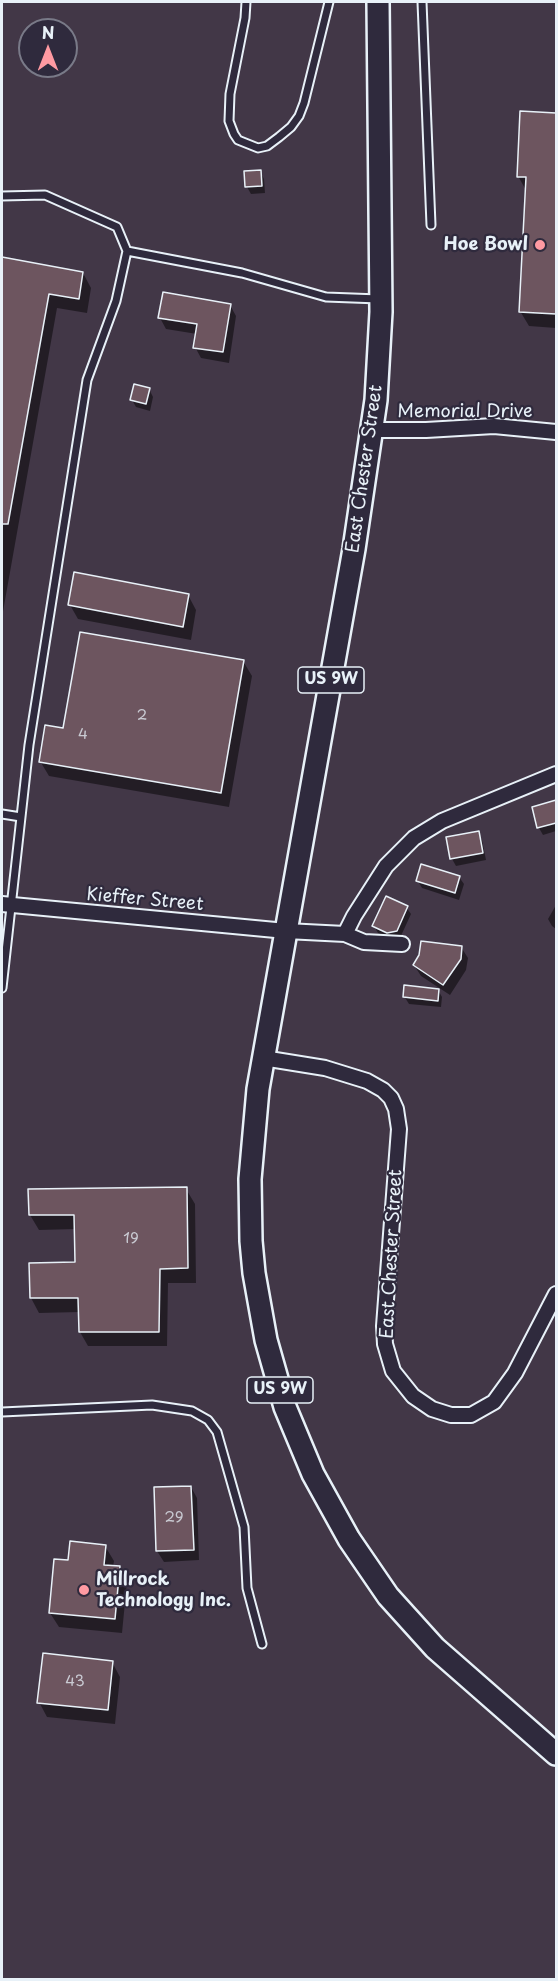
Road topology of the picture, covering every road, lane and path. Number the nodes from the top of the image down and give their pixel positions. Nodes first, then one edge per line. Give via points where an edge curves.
1 (246, 2) edge
2 (329, 2) edge
3 (378, 2) edge
4 (422, 2) edge
5 (2, 196) edge
6 (431, 225) dead end
7 (127, 252) junction
8 (381, 299) junction
9 (373, 430) junction
10 (556, 432) edge
11 (556, 774) edge
12 (2, 814) edge
13 (21, 817) junction
14 (6, 905) edge
15 (286, 931) junction
16 (345, 934) junction
17 (402, 944) dead end
18 (2, 988) edge
19 (263, 1058) junction
20 (556, 1293) edge
21 (2, 1412) edge
22 (262, 1644) dead end
23 (554, 1748) edge

1 - 2 lane via 229,121 238,140 258,148 279,137 299,116
3 - 8 main road, East Chester Street / US 9W
4 - 6 lane
5 - 7 lane via 45,195 117,226
7 - 8 lane via 242,273 326,297
7 - 13 lane via 116,301 87,380
8 - 9 main road, East Chester Street / US 9W
9 - 10 street, Memorial Drive via 494,426
9 - 15 main road, East Chester Street / US 9W
11 - 16 street via 442,821 414,838 386,866
12 - 13 lane
13 - 14 lane
14 - 15 street, Kieffer Street
14 - 18 lane
15 - 16 street, Kieffer Street
15 - 19 main road, US 9W
16 - 17 street, Kieffer Street via 364,942
19 - 20 street, East Chester Street via 325,1068 367,1081 391,1098 396,1109 399,1129 385,1344 393,1371 413,1396 450,1415 471,1414 486,1408 515,1373
19 - 23 main road, US 9W via 250,1179 253,1262 274,1374 299,1443 330,1508 388,1596 435,1648
21 - 22 lane via 152,1405 192,1411 208,1420 217,1432 244,1527 247,1588

